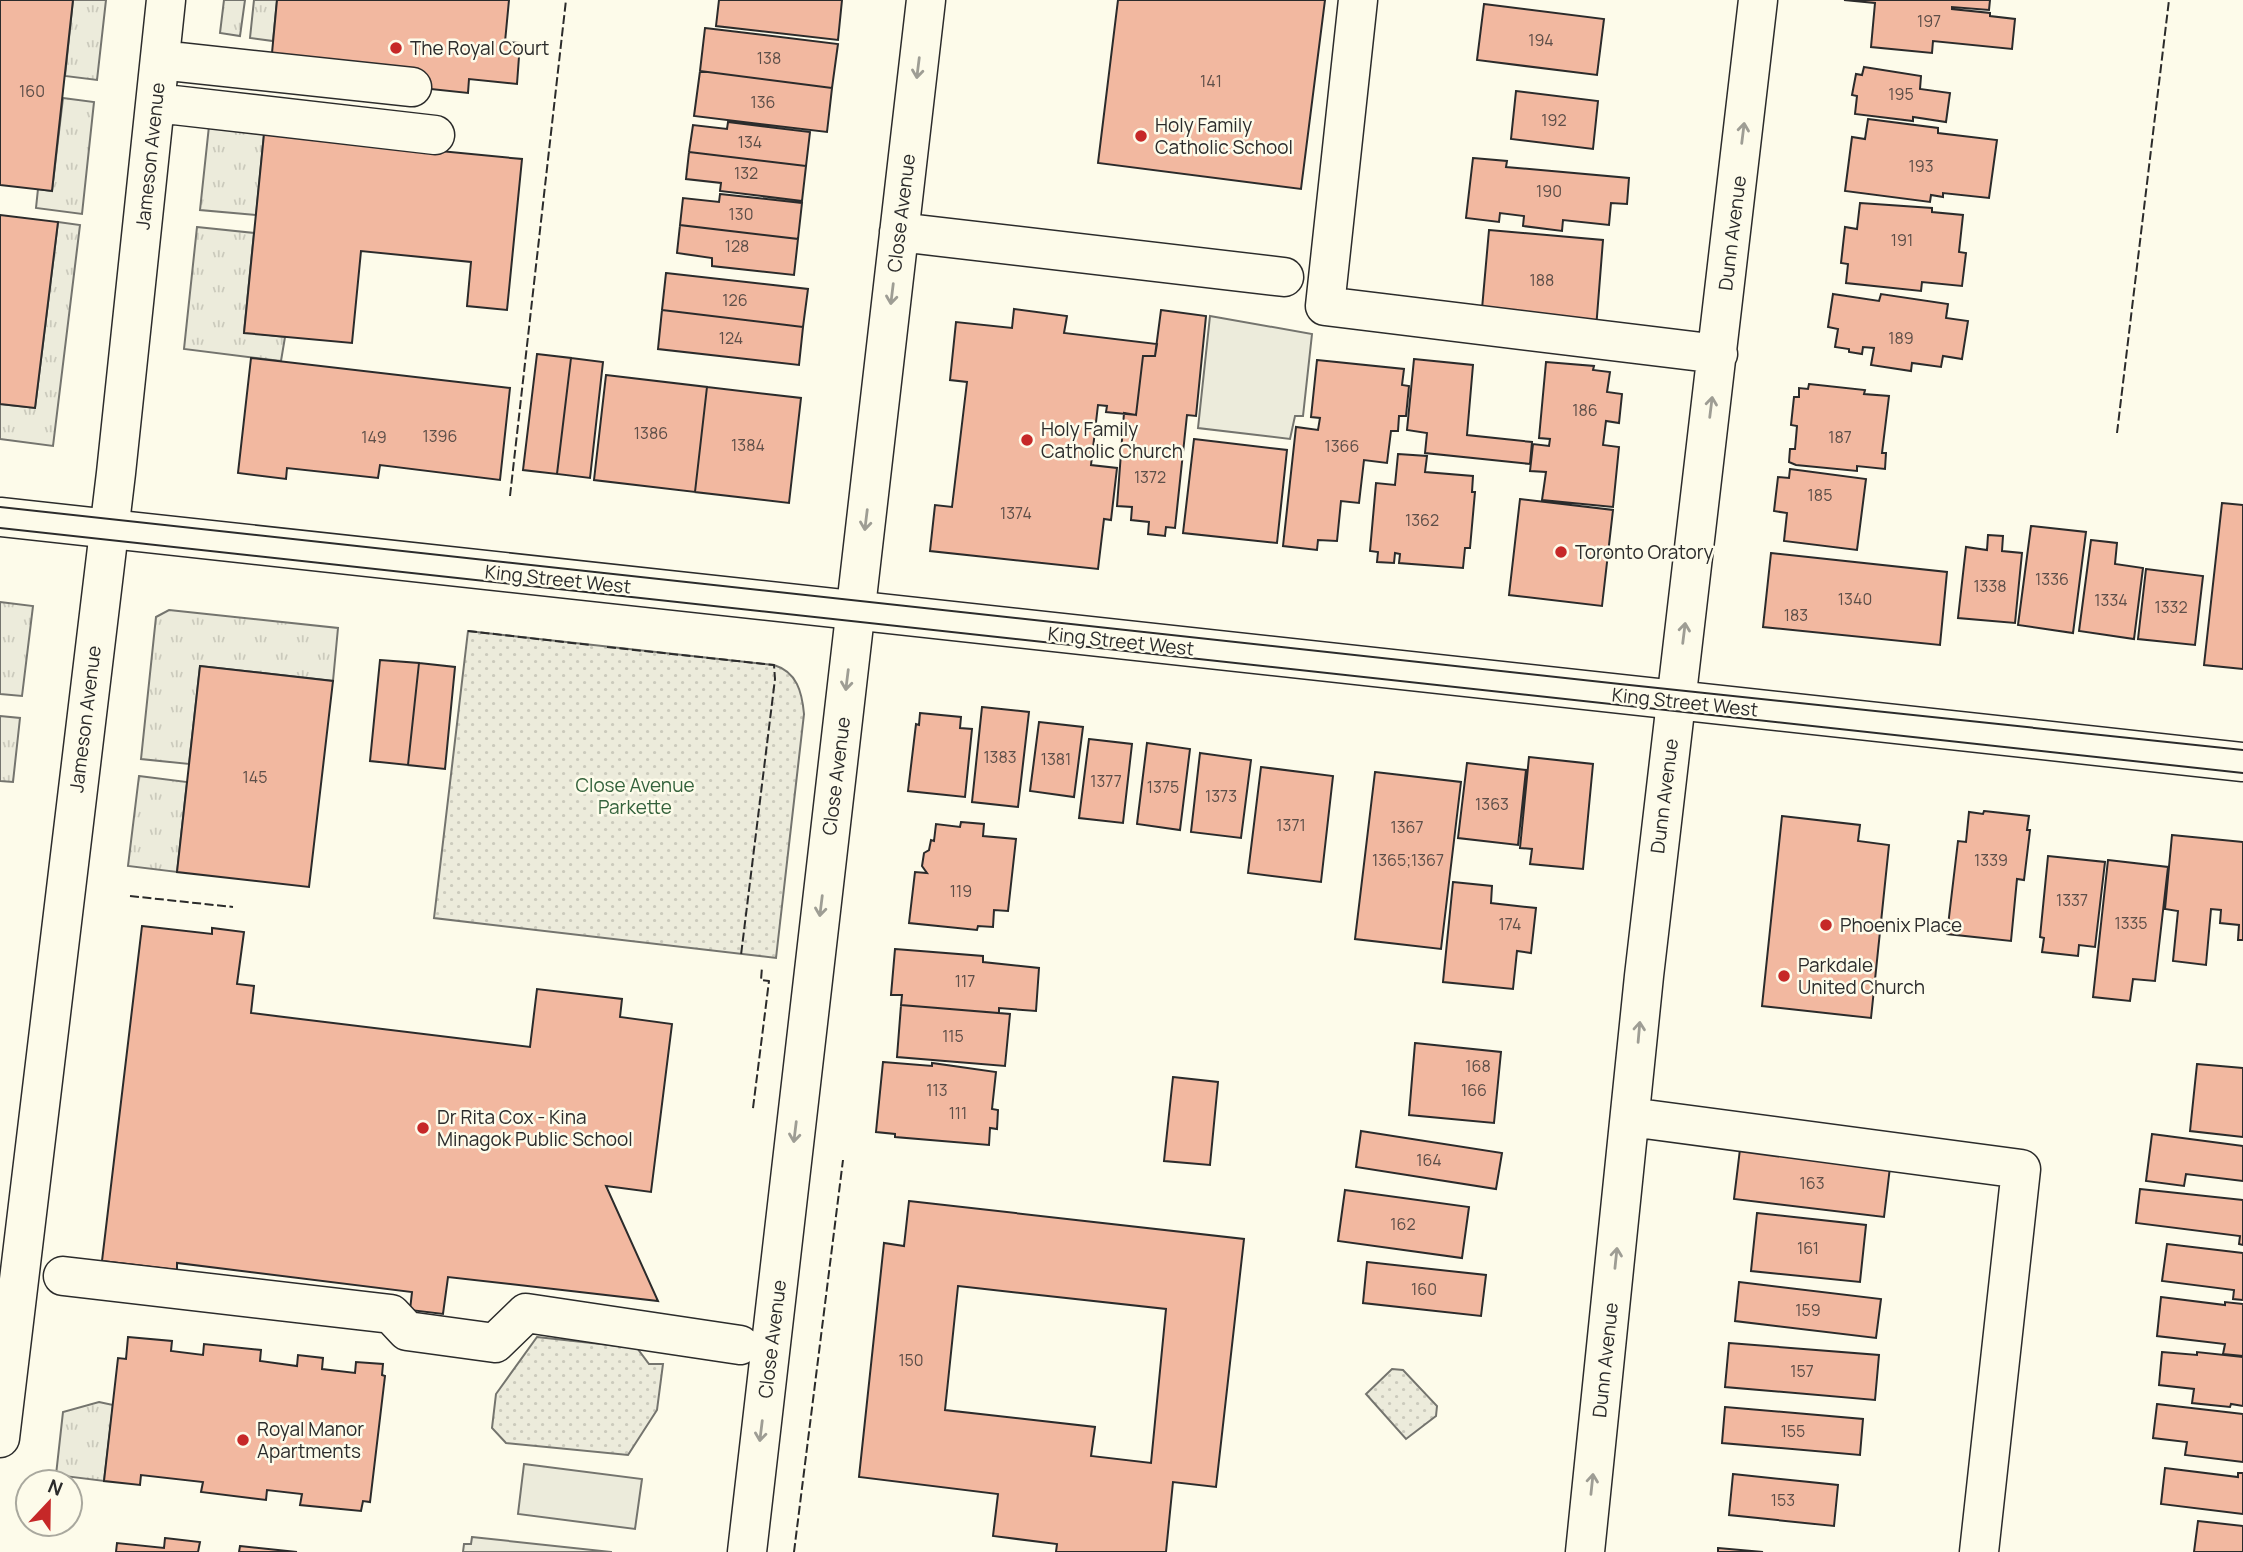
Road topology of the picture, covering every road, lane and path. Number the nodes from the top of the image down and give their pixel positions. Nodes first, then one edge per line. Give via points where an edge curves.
1 (166, 0) edge
2 (926, 0) edge
3 (1358, 0) edge
4 (1758, 0) edge
5 (160, 60) junction
6 (412, 87) dead end
7 (156, 103) junction
8 (435, 135) dead end
9 (899, 232) junction
10 (1284, 277) dead end
11 (1718, 354) junction
12 (0, 517) edge
13 (107, 530) junction
14 (855, 612) junction
15 (1675, 701) junction
16 (2243, 762) edge
17 (1630, 1117) junction
18 (63, 1276) dead end
19 (740, 1345) dead end
20 (0, 1438) edge
21 (747, 1552) edge
22 (1585, 1552) edge
23 (1979, 1552) edge

1 - 5 street, Jameson Avenue
2 -> 9 street, Close Avenue
3 - 11 street via 1325,306
11 -> 4 street, Dunn Avenue
5 - 6 street
5 - 7 street, Jameson Avenue
7 - 8 street
7 - 13 street, Jameson Avenue
9 - 10 street
9 -> 14 street, Close Avenue
15 -> 11 street, Dunn Avenue
12 - 13 street, King Street West
13 - 14 street, King Street West
13 - 20 street, Jameson Avenue
14 - 15 street, King Street West
14 -> 21 street, Close Avenue
15 - 16 street, King Street West
17 -> 15 street, Dunn Avenue
22 -> 17 street, Dunn Avenue
17 - 23 street via 2021,1169
18 - 19 street via 391,1314 407,1331 495,1343 526,1313

